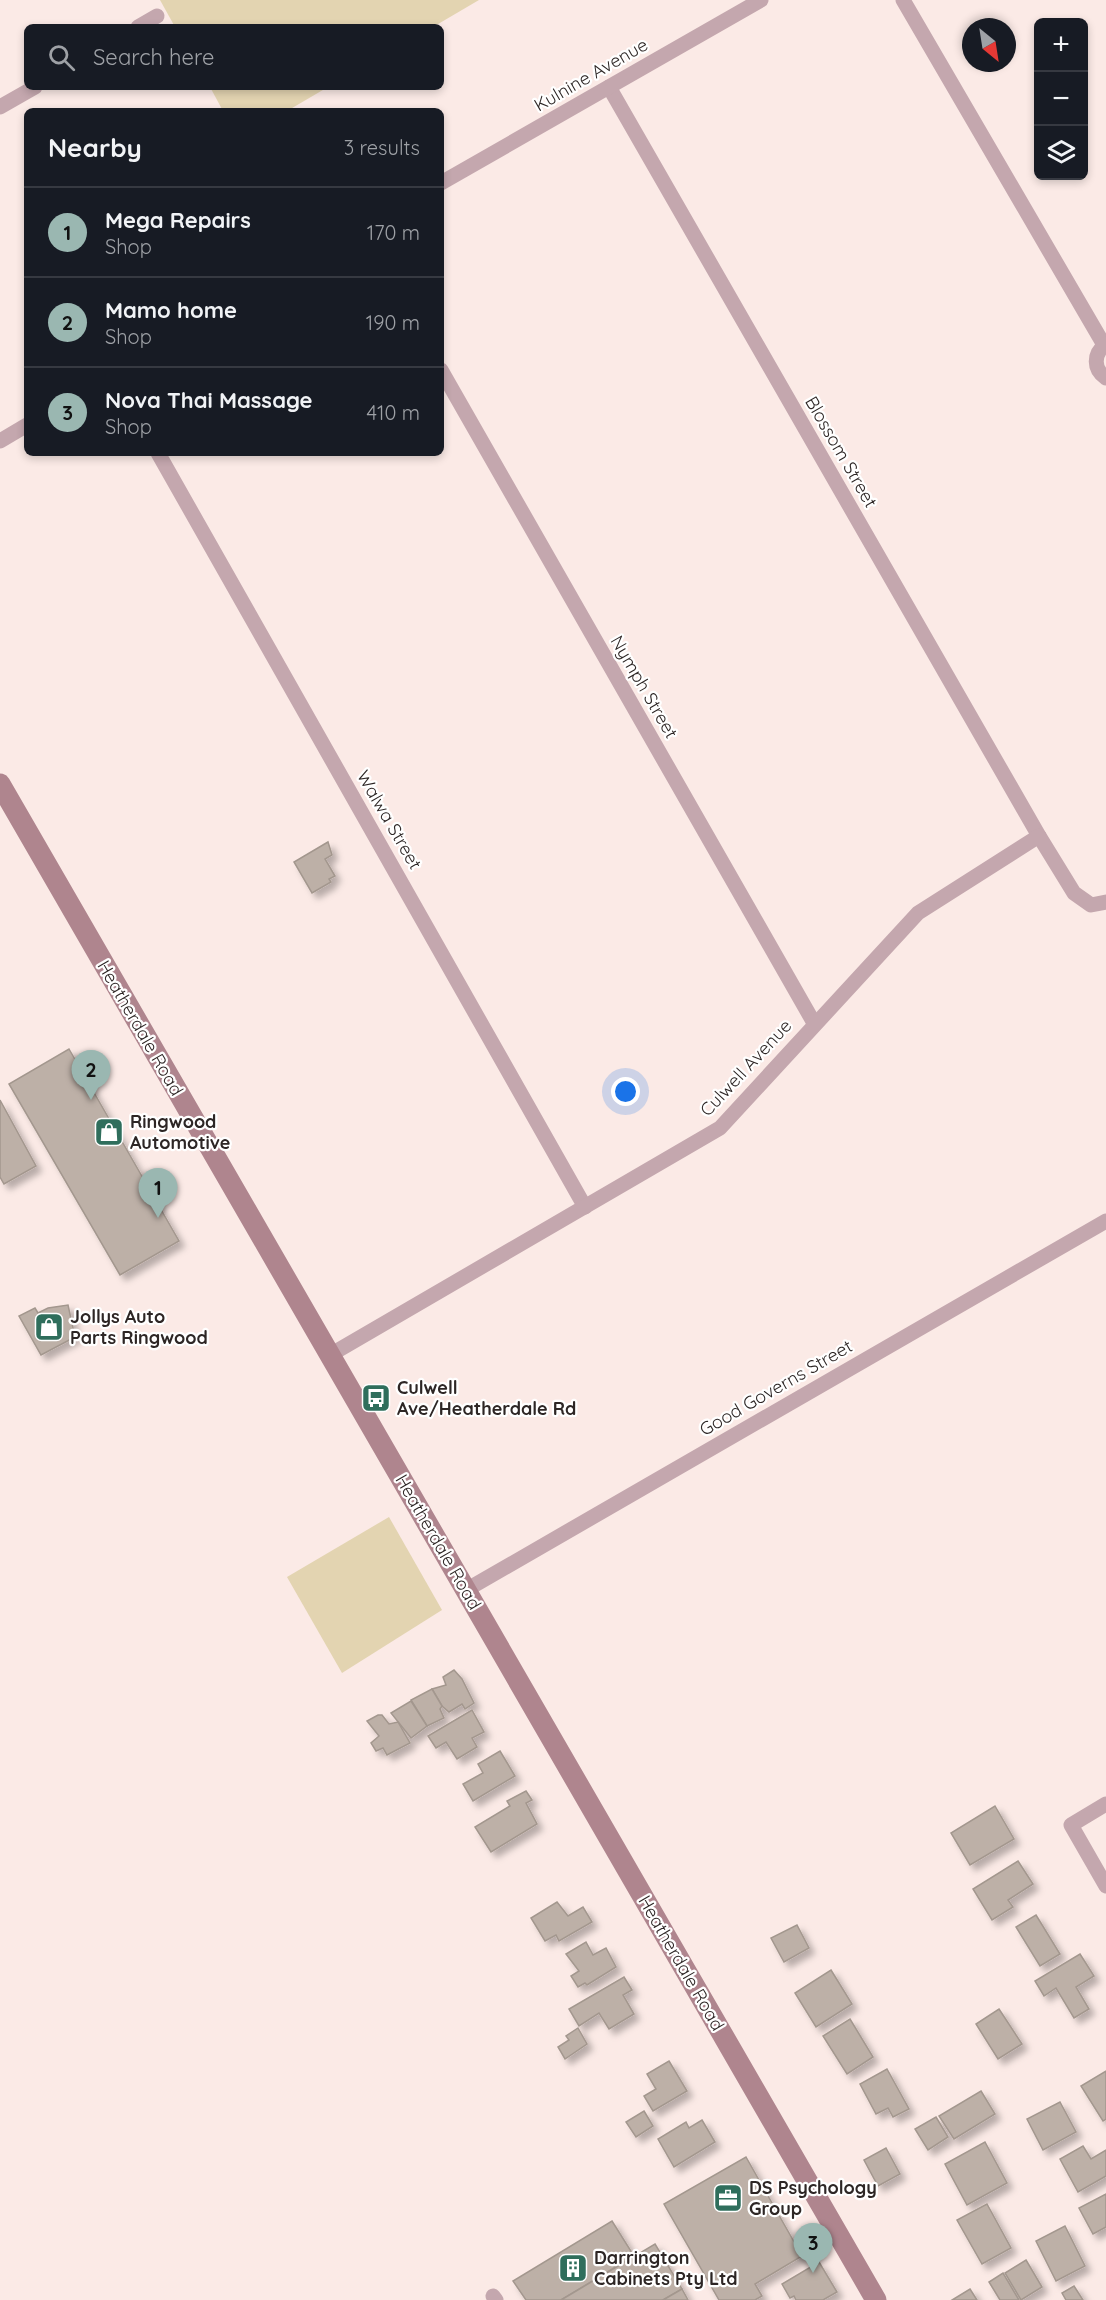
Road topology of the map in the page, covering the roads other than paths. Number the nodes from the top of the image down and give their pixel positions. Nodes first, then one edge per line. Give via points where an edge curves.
1 (761, 0) edge
2 (903, 0) edge
3 (157, 16) dead end
4 (143, 24) edge
5 (609, 87) junction
6 (30, 90) edge
7 (0, 107) edge
8 (444, 181) edge
9 (1105, 345) edge
10 (444, 375) edge
11 (1106, 378) edge
12 (24, 427) edge
13 (0, 441) edge
14 (160, 456) edge
15 (0, 784) edge
16 (1039, 836) junction
17 (1106, 902) edge
18 (814, 1023) junction
19 (585, 1207) junction
20 (1106, 1221) edge
21 (330, 1355) junction
22 (466, 1590) junction
23 (1106, 1804) edge
24 (1106, 1887) edge
25 (876, 2300) edge

1 - 5 street, Kulnine Avenue
2 - 9 street
3 - 4 street
5 - 8 street, Kulnine Avenue
5 - 16 street, Blossom Street
6 - 7 street
9 - 11 street via 1096,363
10 - 18 street, Nymph Street
12 - 13 street
14 - 19 street, Walwa Street
15 - 21 main road, Heatherdale Road
16 - 17 street via 1074,893 1091,904
16 - 18 street, Culwell Avenue via 918,913
18 - 19 street, Culwell Avenue via 720,1128
19 - 21 street, Culwell Avenue
20 - 22 street, Good Governs Street
21 - 22 main road, Heatherdale Road
22 - 25 main road, Heatherdale Road
23 - 24 street via 1071,1825

